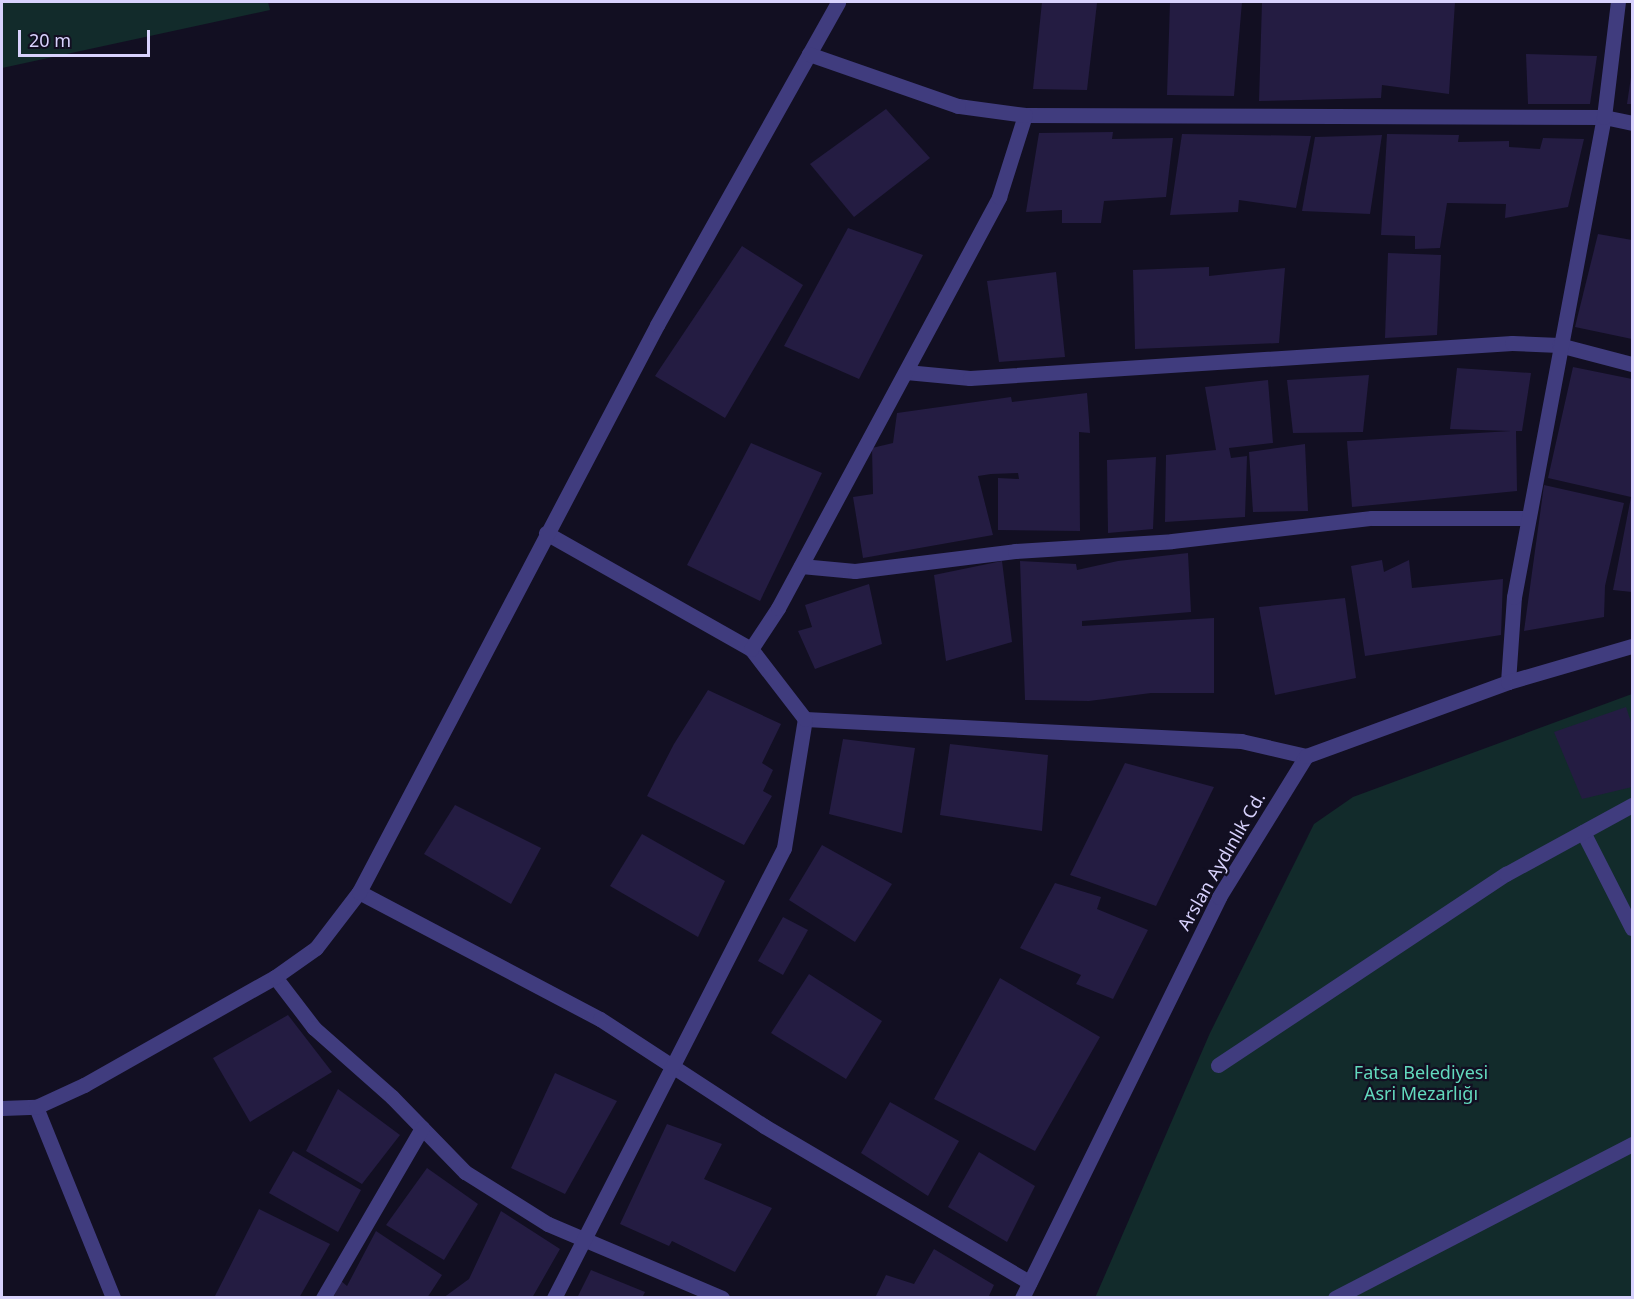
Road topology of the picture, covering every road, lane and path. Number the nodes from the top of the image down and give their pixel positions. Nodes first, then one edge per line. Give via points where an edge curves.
1 (838, 2) edge
2 (1618, 2) edge
3 (809, 54) junction
4 (1025, 115) junction
5 (1604, 117) junction
6 (1632, 123) edge
7 (1559, 345) junction
8 (1632, 364) edge
9 (906, 372) junction
10 (1528, 518) junction
11 (546, 533) junction
12 (801, 566) junction
13 (1632, 646) edge
14 (751, 649) junction
15 (1509, 682) junction
16 (805, 719) junction
17 (1306, 756) junction
18 (1632, 805) edge
19 (1583, 832) junction
20 (359, 892) junction
21 (1632, 928) edge
22 (275, 977) junction
23 (1218, 1065) dead end
24 (672, 1068) junction
25 (36, 1107) junction
26 (2, 1108) edge
27 (422, 1128) junction
28 (1632, 1144) edge
29 (583, 1238) junction
30 (1029, 1282) junction
31 (113, 1298) edge
32 (323, 1298) edge
33 (554, 1298) edge
34 (722, 1298) edge
35 (1022, 1298) edge
36 (1335, 1298) edge

1 - 3 street
2 - 5 street
3 - 4 street via 958,106
3 - 11 street
4 - 5 street
4 - 9 street via 999,197
5 - 6 street
5 - 7 street
7 - 8 street
7 - 9 street via 1512,343 970,378
7 - 10 street
9 - 12 street
10 - 12 street via 1372,518 1172,541 1015,551 855,571
10 - 15 street via 1514,597
11 - 14 street
11 - 20 street
12 - 14 street
13 - 15 street
14 - 16 street
15 - 17 street
16 - 17 street via 1241,741
16 - 24 street via 784,848
17 - 30 street, Arslan Aydınlık Cd. via 1219,897
18 - 19 street
19 - 21 street
19 - 23 street via 1506,874
20 - 22 street via 316,948
20 - 24 street via 600,1019
22 - 25 street via 84,1085
22 - 27 street via 314,1028
24 - 29 street
24 - 30 street
25 - 26 street
25 - 31 street
27 - 29 street via 465,1172 548,1224
27 - 32 street
28 - 36 street
29 - 33 street
29 - 34 street via 635,1264
30 - 35 street, Arslan Aydınlık Cd.

